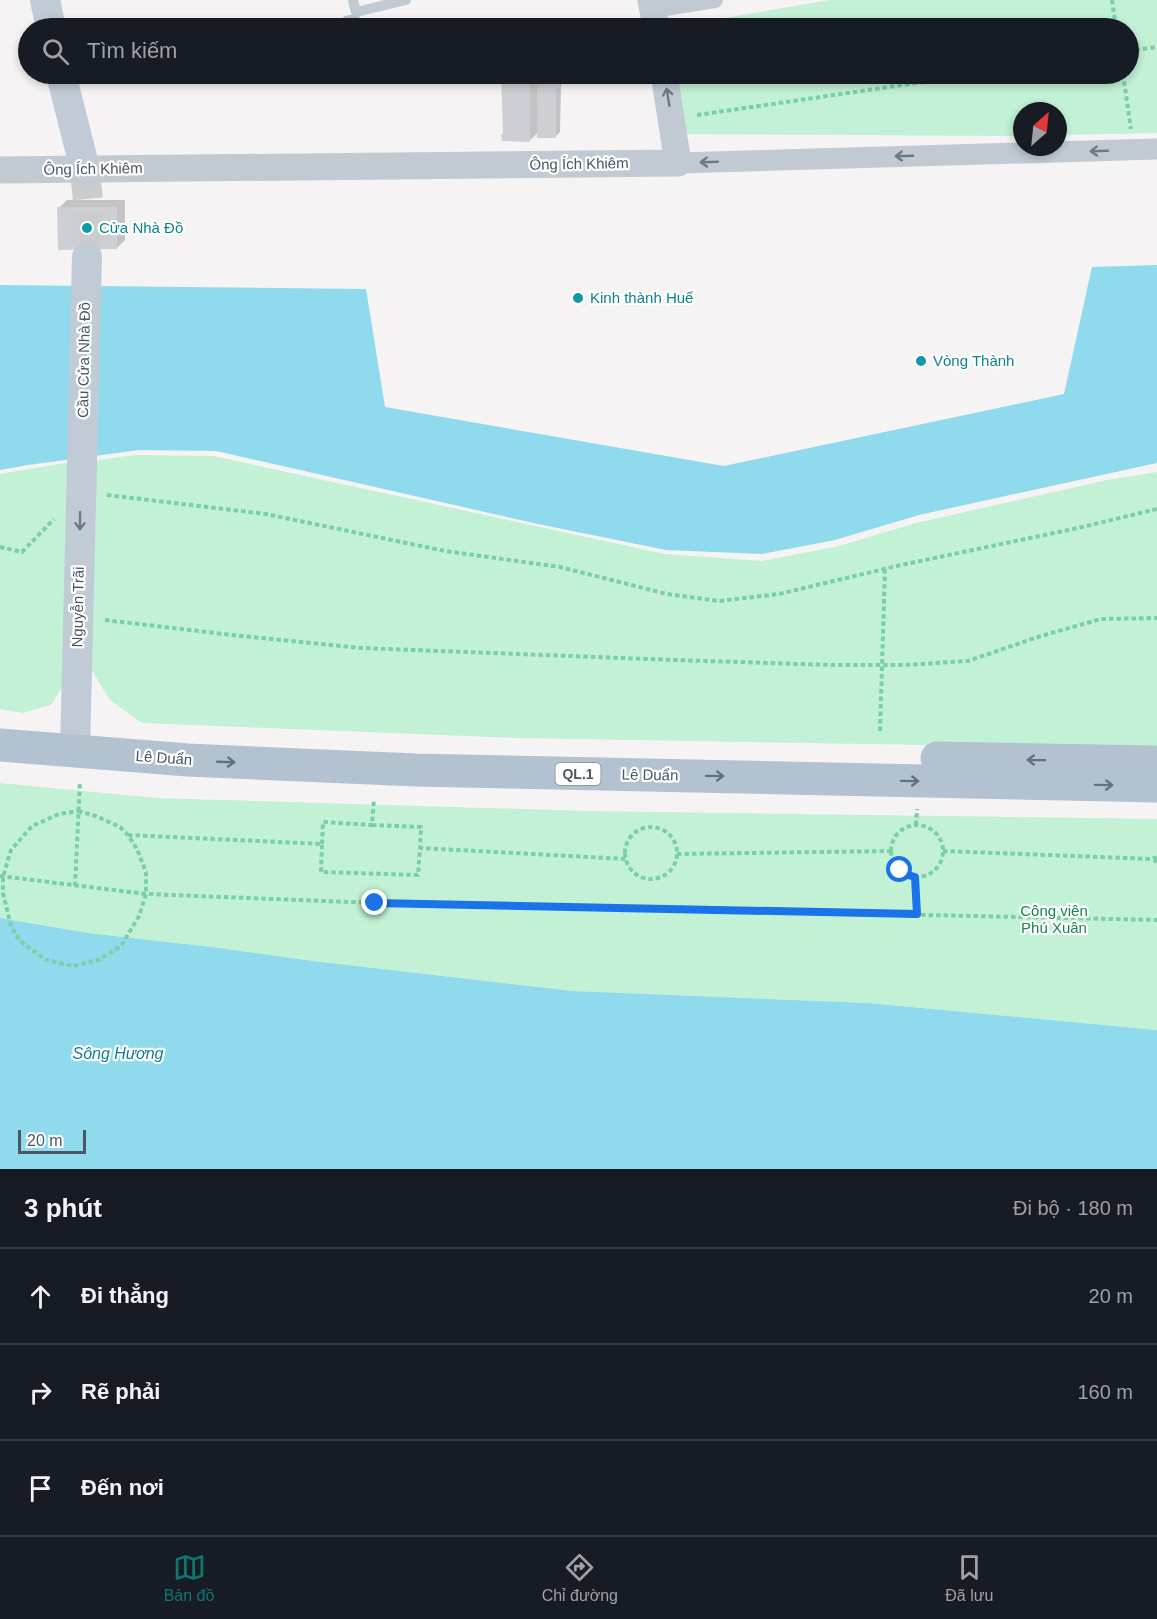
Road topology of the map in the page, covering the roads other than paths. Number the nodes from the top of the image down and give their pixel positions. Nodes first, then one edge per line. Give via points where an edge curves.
1 (45, 0) edge
2 (353, 0) edge
3 (405, 0) edge
4 (715, 0) edge
5 (653, 13) edge
6 (49, 18) edge
7 (64, 84) edge
8 (666, 84) edge
9 (1157, 149) edge
10 (678, 163) junction
11 (85, 169) junction
12 (0, 170) edge
13 (87, 257) tunnel mouth
14 (82, 463) joint
15 (0, 723) edge
16 (0, 745) edge
17 (77, 754) junction
18 (1157, 762) edge
19 (1157, 786) edge

1 - 6 main road
2 - 3 lane via 356,12
4 - 5 street
7 - 11 main road
10 -> 8 street
9 -> 10 street, Ông Ích Khiêm
10 - 11 street, Ông Ích Khiêm
11 - 12 street, Ông Ích Khiêm
13 - 14 main road, Cầu Cửa Nhà Đồ
14 -> 17 main road, Nguyễn Trãi
15 - 17 main road, Lê Duẩn / QL.1
16 - 17 main road, Lê Duẩn / QL.1
18 -> 17 main road, Lê Duẩn / QL.1 via 485,752 272,744
17 -> 19 main road, Lê Duẩn / QL.1 via 416,770

